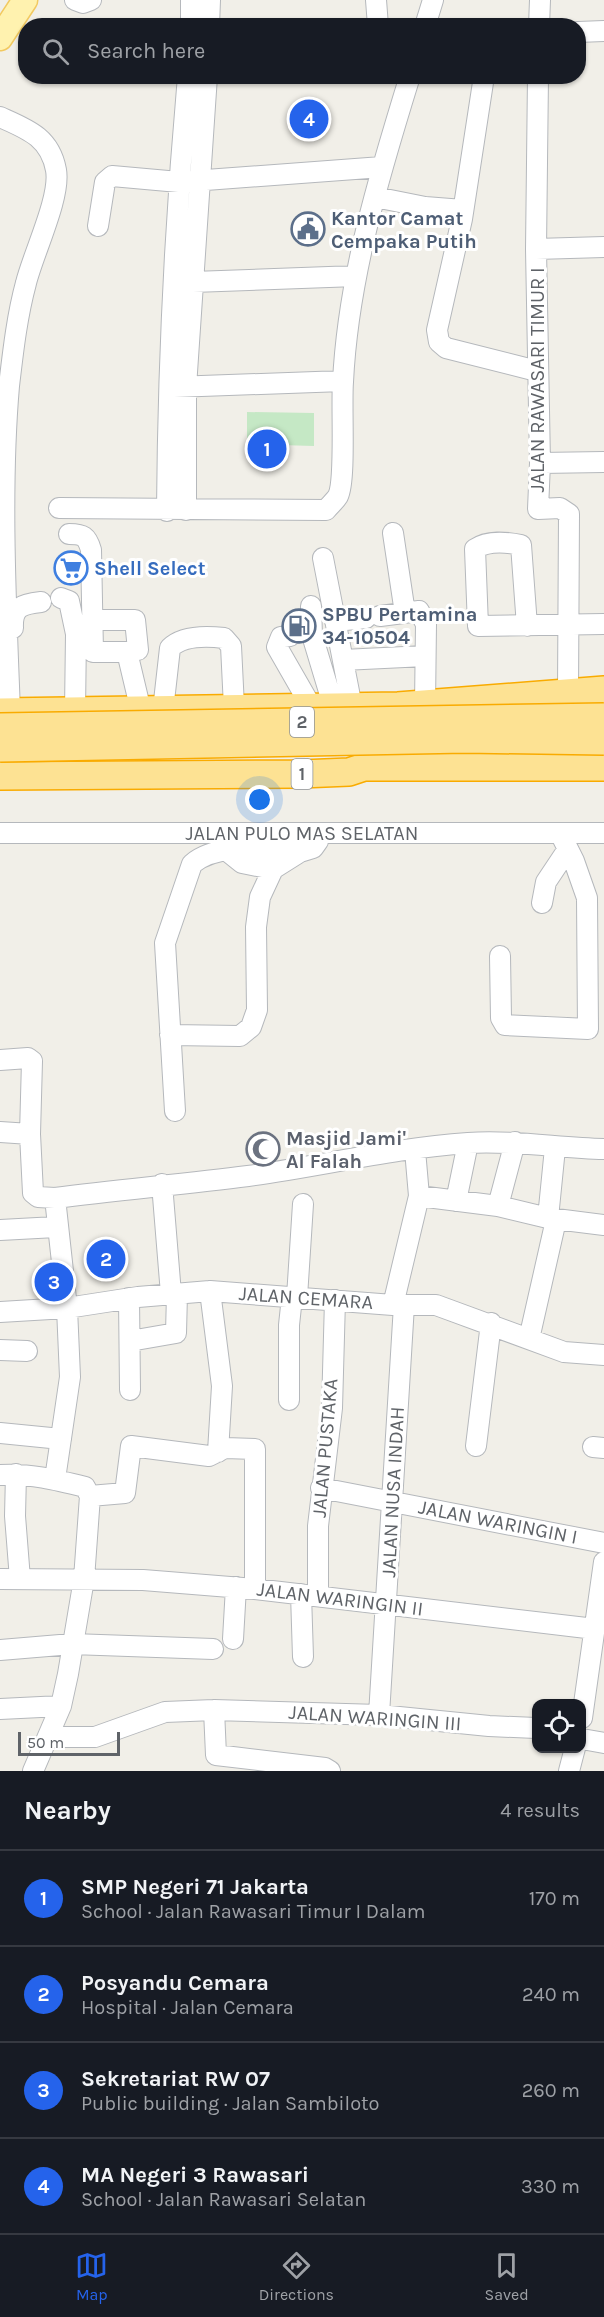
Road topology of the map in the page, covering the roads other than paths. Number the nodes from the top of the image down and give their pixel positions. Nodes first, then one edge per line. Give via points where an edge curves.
1 (25, 0) edge
2 (75, 0) edge
3 (91, 0) edge
4 (191, 0) edge
5 (210, 0) edge
6 (376, 0) edge
7 (433, 0) edge
8 (540, 0) edge
9 (204, 18) edge
10 (208, 18) edge
11 (377, 18) edge
12 (427, 18) edge
13 (539, 18) edge
14 (604, 31) edge
15 (586, 32) edge
16 (0, 38) edge
17 (188, 84) edge
18 (206, 84) edge
19 (408, 84) edge
20 (483, 84) edge
21 (538, 84) edge
22 (0, 117) edge
23 (382, 167) junction
24 (188, 181) junction
25 (375, 197) junction
26 (463, 210) junction
27 (98, 226) dead end
28 (604, 247) edge
29 (536, 249) junction
30 (356, 276) junction
31 (193, 282) junction
32 (6, 364) edge
33 (537, 371) junction
34 (343, 381) junction
35 (177, 387) junction
36 (604, 462) edge
37 (540, 463) junction
38 (2, 472) edge
39 (59, 508) dead end
40 (177, 510) junction
41 (393, 533) dead end
42 (69, 534) dead end
43 (323, 558) dead end
44 (61, 598) dead end
45 (41, 602) dead end
46 (311, 606) dead end
47 (405, 613) junction
48 (91, 620) junction
49 (335, 621) junction
50 (604, 624) edge
51 (566, 625) junction
52 (527, 626) junction
53 (303, 635) junction
54 (127, 652) junction
55 (425, 656) junction
56 (343, 660) junction
57 (604, 690) edge
58 (568, 692) junction
59 (490, 700) junction
60 (425, 705) junction
61 (604, 705) edge
62 (234, 707) junction
63 (333, 708) junction
64 (152, 710) junction
65 (75, 711) junction
66 (6, 719) edge
67 (604, 719) edge
68 (267, 728) junction
69 (604, 732) edge
70 (604, 741) edge
71 (0, 750) edge
72 (604, 750) edge
73 (604, 767) edge
74 (349, 772) junction
75 (279, 774) junction
76 (0, 776) edge
77 (604, 776) edge
78 (0, 833) edge
79 (319, 833) junction
80 (604, 833) edge
81 (564, 841) junction
82 (227, 850) junction
83 (300, 852) junction
84 (273, 870) junction
85 (542, 903) dead end
86 (500, 956) dead end
87 (596, 1029) edge
88 (170, 1035) junction
89 (0, 1060) edge
90 (175, 1111) dead end
91 (0, 1132) edge
92 (30, 1134) junction
93 (468, 1143) junction
94 (514, 1143) junction
95 (555, 1148) junction
96 (604, 1149) edge
97 (415, 1150) junction
98 (162, 1184) junction
99 (419, 1196) junction
100 (55, 1198) junction
101 (456, 1201) junction
102 (303, 1204) dead end
103 (498, 1206) junction
104 (552, 1219) junction
105 (604, 1225) edge
106 (56, 1227) junction
107 (0, 1230) edge
108 (210, 1291) junction
109 (174, 1294) junction
110 (294, 1297) junction
111 (129, 1298) junction
112 (335, 1300) junction
113 (398, 1305) junction
114 (67, 1308) junction
115 (0, 1312) edge
116 (491, 1323) junction
117 (529, 1340) junction
118 (130, 1341) junction
119 (0, 1350) edge
120 (27, 1351) dead end
121 (604, 1355) edge
122 (130, 1390) dead end
123 (289, 1400) dead end
124 (0, 1433) edge
125 (61, 1439) junction
126 (476, 1446) dead end
127 (218, 1452) junction
128 (8, 1474) edge
129 (55, 1479) junction
130 (321, 1488) junction
131 (90, 1496) junction
132 (394, 1502) junction
133 (604, 1543) edge
134 (604, 1562) edge
135 (10, 1579) edge
136 (84, 1579) junction
137 (245, 1588) junction
138 (310, 1595) junction
139 (387, 1605) junction
140 (233, 1639) dead end
141 (597, 1639) edge
142 (72, 1644) junction
143 (213, 1648) dead end
144 (0, 1650) edge
145 (303, 1657) dead end
146 (586, 1699) edge
147 (61, 1706) junction
148 (0, 1710) edge
149 (214, 1710) junction
150 (379, 1715) junction
151 (532, 1728) edge
152 (48, 1737) junction
153 (586, 1740) edge
154 (604, 1743) edge
155 (574, 1753) edge
156 (33, 1771) edge
157 (330, 1771) edge
158 (569, 1771) edge

1 - 16 main road
2 - 3 street
4 - 9 street
5 - 10 street
6 - 11 street
7 - 12 street
8 - 13 street
14 - 15 street
17 - 24 street
18 - 24 street
19 - 23 street
20 - 26 street
21 - 29 street, JALAN RAWASARI TIMUR I
22 - 32 street via 40,137 51,152 56,171 50,209
23 - 24 street
23 - 25 street
24 - 27 street via 109,177
24 - 31 street
24 - 35 street
25 - 26 street
25 - 30 street
26 - 33 street via 437,330 439,342 446,348
28 - 29 street
29 - 33 street, JALAN RAWASARI TIMUR I
30 - 31 street
30 - 34 street
31 - 35 street
32 - 38 street
33 - 37 street, JALAN RAWASARI TIMUR I
34 - 35 street
34 - 40 street via 340,486 326,510
35 - 40 street
36 - 37 street
37 - 51 street, JALAN RAWASARI TIMUR I via 538,510 560,508 568,514
38 - 66 street
39 - 40 street
41 - 47 street
42 - 48 street via 82,534 91,550
43 - 49 street
44 - 65 street via 69,601 76,634
45 - 66 street via 21,604 15,611
46 - 53 street
47 - 49 street
47 - 55 street via 418,611 423,615
48 - 54 street via 93,652
48 - 54 street via 135,620 138,650
49 - 56 street
50 - 51 street
51 - 52 street
51 - 58 street, JALAN RAWASARI TIMUR I
52 - 52 street via 478,626 475,549 483,543 521,545
53 - 63 street
53 - 63 street via 281,637 277,647
54 - 64 street
55 - 56 street
55 - 60 street
56 - 63 street
57 - 58 highway
58 - 59 highway
59 - 60 highway
59 - 61 highway via 543,708
59 - 67 highway via 537,721
60 - 63 highway
62 - 64 highway
62 - 64 street via 231,646 224,638 209,636 182,640 170,648
62 - 68 highway
63 - 68 highway
64 - 65 highway
65 - 66 highway
66 - 67 highway, 2, bridge
66 - 68 street
68 - 69 street
68 - 71 street
68 - 72 street
68 - 75 highway
70 - 71 highway, 2, bridge via 465,739
73 - 74 highway, 1 via 364,767
74 - 75 highway, 1
74 - 77 highway via 365,778
75 - 76 highway, 1
78 - 79 street, JALAN PULO MAS SELATAN
79 - 81 street, JALAN PULO MAS SELATAN
79 - 83 street via 313,848
80 - 81 street, JALAN PULO MAS SELATAN
81 - 85 street via 546,882
81 - 87 street via 587,898
82 - 83 street
82 - 84 street via 242,863
82 - 88 street via 200,857 192,864 169,926 165,943
83 - 84 street
84 - 88 street via 261,897 256,927 257,1010 251,1027 240,1036
86 - 87 street via 501,1018 505,1025
88 - 90 street
89 - 92 street via 32,1060
91 - 92 street
92 - 100 street via 33,1193
93 - 94 street
93 - 97 street
93 - 101 street
94 - 95 street
94 - 103 street
95 - 96 street
95 - 104 street
97 - 98 street via 249,1176
97 - 99 street, JALAN NUSA INDAH
98 - 100 street
98 - 109 street
99 - 101 street
99 - 113 street, JALAN NUSA INDAH
100 - 106 street
101 - 103 street
102 - 110 street
103 - 104 street
104 - 105 street
104 - 117 street
106 - 107 street
106 - 114 street
108 - 109 street, JALAN CEMARA
108 - 110 street, JALAN CEMARA
108 - 127 street via 222,1386
109 - 111 street, JALAN CEMARA
109 - 118 street via 176,1333
110 - 112 street, JALAN CEMARA
110 - 123 street via 289,1325
111 - 114 street, JALAN CEMARA
111 - 118 street
112 - 113 street, JALAN CEMARA
112 - 130 street, JALAN PUSTAKA via 332,1407
113 - 116 street, JALAN CEMARA via 436,1305
113 - 132 street, JALAN NUSA INDAH
114 - 115 street, JALAN CEMARA
114 - 125 street via 70,1377
116 - 117 street, JALAN CEMARA
116 - 126 street
117 - 121 street, JALAN CEMARA via 564,1352
118 - 122 street
119 - 120 street
124 - 125 street
125 - 129 street
127 - 131 street via 209,1456 131,1446 126,1493
127 - 137 street via 225,1448 256,1450
128 - 129 street
128 - 135 street via 15,1516
129 - 131 street via 85,1487
130 - 132 street, JALAN WARINGIN I
130 - 138 street, JALAN PUSTAKA
131 - 136 street
132 - 133 street, JALAN WARINGIN I
132 - 139 street, JALAN NUSA INDAH
134 - 141 street
135 - 136 street, JALAN WARINGIN II
136 - 137 street, JALAN WARINGIN II
136 - 142 street
137 - 138 street, JALAN WARINGIN II
137 - 140 street
138 - 139 street, JALAN WARINGIN II
138 - 145 street, JALAN PUSTAKA
139 - 141 street, JALAN WARINGIN II
139 - 150 street, JALAN NUSA INDAH
141 - 146 street
142 - 143 street
142 - 144 street
142 - 147 street
147 - 148 street
147 - 152 street
149 - 150 street, JALAN WARINGIN III
149 - 152 street, JALAN WARINGIN III via 165,1712 95,1737
149 - 157 street via 216,1755
150 - 151 street, JALAN WARINGIN III
152 - 156 street
153 - 154 street
155 - 158 street

